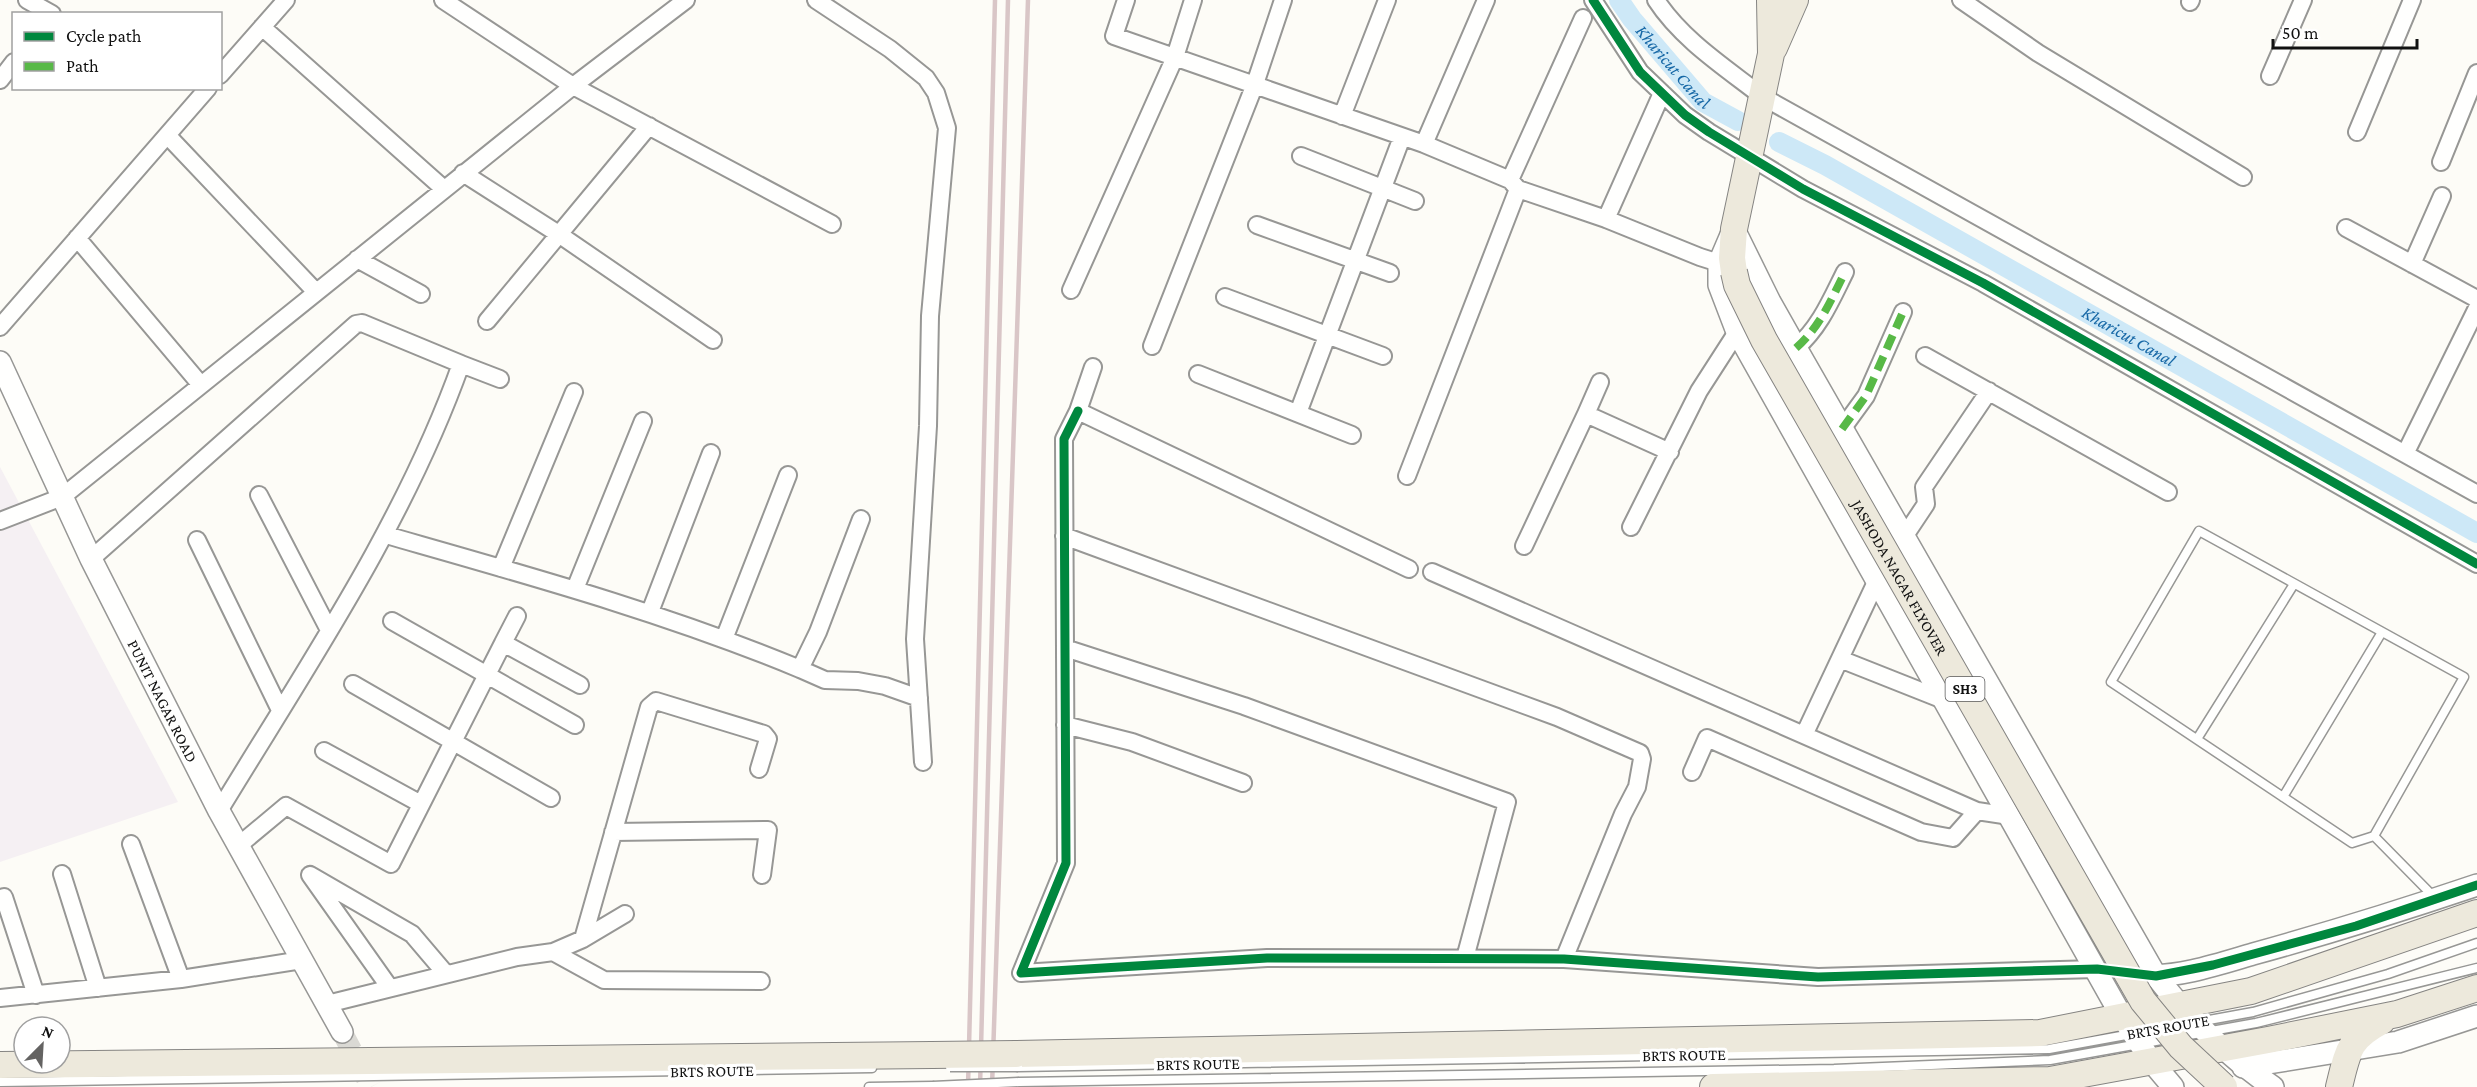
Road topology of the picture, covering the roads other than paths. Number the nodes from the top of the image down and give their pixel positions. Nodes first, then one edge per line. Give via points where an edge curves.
1 (27, 0) edge
2 (286, 0) edge
3 (443, 0) edge
4 (686, 0) edge
5 (816, 0) edge
6 (1126, 0) edge
7 (1193, 0) edge
8 (1283, 0) edge
9 (1387, 0) edge
10 (1486, 0) edge
11 (1593, 0) edge
12 (1656, 0) edge
13 (1770, 0) edge
14 (1795, 0) edge
15 (1961, 0) edge
16 (2303, 0) edge
17 (2412, 0) edge
18 (48, 12) edge
19 (1582, 18) dead end
20 (262, 27) junction
21 (1771, 54) junction
22 (1175, 57) junction
23 (12, 65) edge
24 (222, 73) edge
25 (2477, 73) edge
26 (2270, 76) dead end
27 (0, 80) edge
28 (1255, 84) junction
29 (573, 86) junction
30 (206, 90) edge
31 (1662, 93) junction
32 (1763, 97) junction
33 (2472, 97) edge
34 (1342, 116) junction
35 (649, 126) junction
36 (2357, 132) dead end
37 (167, 135) junction
38 (1402, 137) junction
39 (1424, 144) junction
40 (1301, 156) dead end
41 (1749, 158) junction
42 (2441, 162) dead end
43 (463, 173) junction
44 (2243, 177) dead end
45 (1514, 184) junction
46 (1383, 188) junction
47 (444, 189) junction
48 (2442, 196) dead end
49 (1415, 201) dead end
50 (1606, 219) junction
51 (832, 224) dead end
52 (1257, 225) dead end
53 (2346, 228) dead end
54 (1734, 229) junction
55 (560, 235) junction
56 (77, 238) junction
57 (357, 259) junction
58 (1356, 261) junction
59 (2412, 264) junction
60 (1727, 267) junction
61 (1845, 272) dead end
62 (1390, 273) dead end
63 (1071, 290) dead end
64 (316, 292) junction
65 (421, 294) dead end
66 (1225, 297) dead end
67 (2477, 299) edge
68 (2477, 308) edge
69 (1903, 312) dead end
70 (487, 321) dead end
71 (0, 327) edge
72 (1737, 332) junction
73 (1328, 334) junction
74 (713, 340) dead end
75 (1152, 346) dead end
76 (1796, 348) junction
77 (1383, 356) dead end
78 (1925, 356) dead end
79 (0, 362) edge
80 (461, 364) junction
81 (1093, 367) dead end
82 (1198, 374) dead end
83 (500, 379) dead end
84 (1600, 382) dead end
85 (201, 385) junction
86 (1989, 391) junction
87 (574, 392) dead end
88 (1078, 411) junction
89 (1298, 413) junction
90 (1586, 414) junction
91 (643, 421) dead end
92 (1842, 429) junction
93 (1352, 435) dead end
94 (1670, 452) junction
95 (711, 453) dead end
96 (2405, 454) junction
97 (788, 475) dead end
98 (1407, 476) dead end
99 (2168, 492) dead end
100 (2477, 494) edge
101 (259, 495) dead end
102 (62, 497) junction
103 (861, 519) dead end
104 (0, 521) edge
105 (1631, 527) dead end
106 (386, 535) junction
107 (1064, 536) junction
108 (1904, 537) junction
109 (197, 540) dead end
110 (1524, 546) dead end
111 (91, 559) junction
112 (2477, 564) edge
113 (501, 568) junction
114 (1409, 569) dead end
115 (1432, 572) dead end
116 (1877, 580) junction
117 (2294, 584) junction
118 (575, 589) junction
119 (650, 612) junction
120 (517, 616) dead end
121 (392, 621) dead end
122 (328, 630) junction
123 (2382, 632) junction
124 (724, 639) junction
125 (502, 643) junction
126 (1065, 648) junction
127 (1840, 659) junction
128 (800, 669) junction
129 (486, 675) junction
130 (353, 684) dead end
131 (580, 686) dead end
132 (918, 698) junction
133 (1946, 701) junction
134 (280, 710) junction
135 (575, 725) dead end
136 (1065, 725) junction
137 (1804, 735) junction
138 (2197, 740) junction
139 (453, 741) junction
140 (324, 751) dead end
141 (923, 762) dead end
142 (759, 769) dead end
143 (1692, 772) dead end
144 (1243, 783) dead end
145 (2283, 797) junction
146 (551, 798) dead end
147 (421, 804) junction
148 (219, 811) junction
149 (1977, 811) junction
150 (2010, 816) junction
151 (613, 832) junction
152 (2374, 836) junction
153 (131, 844) dead end
154 (238, 846) junction
155 (62, 874) dead end
156 (762, 875) dead end
157 (2477, 885) edge
158 (4, 897) dead end
159 (2436, 899) junction
160 (2477, 913) edge
161 (625, 914) dead end
162 (583, 939) junction
163 (2477, 944) edge
164 (553, 952) junction
165 (1465, 958) junction
166 (1564, 959) junction
167 (302, 960) junction
168 (2097, 969) junction
169 (446, 974) junction
170 (2156, 976) junction
171 (181, 979) junction
172 (761, 981) dead end
173 (2477, 984) edge
174 (98, 988) junction
175 (390, 988) junction
176 (36, 995) junction
177 (0, 998) edge
178 (327, 1004) junction
179 (2397, 1014) junction
180 (2477, 1016) edge
181 (2200, 1027) junction
182 (342, 1032) tunnel mouth
183 (2137, 1039) junction
184 (2348, 1050) junction
185 (0, 1065) edge
186 (2243, 1067) junction
187 (884, 1068) dead end
188 (0, 1082) edge
189 (933, 1086) edge
190 (869, 1087) edge
191 (1713, 1087) edge
192 (2173, 1087) edge
193 (2224, 1087) edge
194 (2273, 1087) edge
195 (2339, 1087) edge

1 - 18 street
2 - 20 street
3 - 29 street
4 - 29 street
5 - 132 street via 926,78 936,93 947,128 930,316 928,426 915,639
6 - 22 street via 1114,36
7 - 22 street
8 - 28 street
9 - 34 street
10 - 39 street
11 - 31 street via 1640,72
12 - 32 street via 1666,15 1701,47
13 - 21 main road
14 - 21 main road
15 - 44 street via 2038,53
16 - 26 street
17 - 36 street
19 - 45 street
20 - 24 street
20 - 47 street
21 - 32 main road
22 - 28 street
22 - 63 street
23 - 27 street
25 - 33 street
28 - 34 street
28 - 75 street
29 - 35 street
29 - 43 street
30 - 37 street
31 - 41 street via 1685,115
31 - 50 street
32 - 41 main road, SH3
32 - 96 street
33 - 42 street
34 - 38 street
35 - 51 street
35 - 55 street
37 - 56 street
37 - 64 street
38 - 39 street
38 - 46 street
39 - 45 street
40 - 46 street
41 - 54 main road, SH3
41 - 112 street via 1983,283
43 - 47 street
43 - 55 street
45 - 50 street
45 - 98 street
46 - 49 street
46 - 58 street
47 - 57 street
48 - 59 street
50 - 60 street
52 - 58 street
53 - 59 street
54 - 60 main road, JASHODA NAGAR FLYOVER / SH3 via 1732,258
54 - 76 street, SH3
55 - 70 street
55 - 74 street
56 - 71 street
56 - 85 street
57 - 64 street
57 - 65 street
58 - 62 street
58 - 73 street
59 - 67 street
60 - 72 street, SH3 via 1719,285
60 - 193 main road, JASHODA NAGAR FLYOVER / SH3, bridge via 1764,340 2143,1002 2181,1047
61 - 76 street via 1821,322
64 - 85 street
66 - 73 street
68 - 96 street
69 - 92 street via 1866,396
72 - 94 street via 1699,391
72 - 116 street, SH3
73 - 77 street
73 - 89 street
76 - 92 street, SH3
78 - 86 street
79 - 102 street, PUNIT NAGAR ROAD
80 - 83 street
80 - 106 street via 429,447
80 - 111 street via 362,323 356,324
81 - 88 street
82 - 89 street
84 - 90 street
85 - 102 street
86 - 99 street
86 - 108 street via 1924,487 1926,504
87 - 113 street
88 - 107 street via 1064,439
88 - 114 street
89 - 93 street
90 - 94 street
90 - 110 street
91 - 118 street
92 - 108 street, SH3
94 - 105 street
95 - 119 street
96 - 100 street
97 - 124 street
101 - 122 street
102 - 104 street
102 - 111 street, PUNIT NAGAR ROAD
103 - 128 street
106 - 113 street
106 - 122 street
107 - 126 street
107 - 166 street via 1557,717 1640,753 1637,788
108 - 170 street, SH3
109 - 134 street
111 - 148 street, PUNIT NAGAR ROAD
113 - 118 street
115 - 137 street
116 - 127 street
116 - 133 street, SH3
117 - 123 lane
117 - 138 lane
117 - 138 lane via 2199,531 2111,682
118 - 119 street
119 - 124 street
120 - 125 street
121 - 129 street
122 - 134 street
123 - 145 lane
123 - 152 lane via 2464,677
124 - 128 street
125 - 129 street
125 - 131 street
126 - 136 street
126 - 165 street via 1244,706 1507,802
127 - 133 street
127 - 137 street
128 - 132 street via 825,680 867,682
129 - 135 street
129 - 139 street
130 - 139 street
132 - 141 street
133 - 150 street, SH3
134 - 148 street
136 - 144 street via 1132,742
136 - 165 street via 1066,863 1021,973 1267,958
137 - 149 street
138 - 145 lane
139 - 146 street
139 - 147 street
140 - 147 street
142 - 151 street via 768,739 764,734 656,701 646,713
143 - 149 street via 1707,738 1921,832 1953,838
145 - 152 lane via 2352,843
147 - 154 street via 391,864 286,806
148 - 154 street, PUNIT NAGAR ROAD
149 - 150 street
150 - 168 street
151 - 156 street via 768,830
151 - 162 street
152 - 159 lane
153 - 171 street
154 - 167 street, PUNIT NAGAR ROAD
155 - 174 street
157 - 159 street
158 - 176 street
159 - 170 street via 2356,926
160 - 181 main road via 2251,991
161 - 162 street
162 - 164 street
163 - 181 lane, BRTS ROUTE via 2388,974
164 - 169 street
164 - 172 street via 604,980
165 - 166 street
166 - 168 street via 1818,977
167 - 171 street
167 - 178 street, PUNIT NAGAR ROAD
168 - 170 street
168 - 183 street
169 - 175 street
169 - 175 street via 412,934 306,870
170 - 181 street, SH3
171 - 174 street
173 - 179 main road
173 - 181 lane, BRTS ROUTE via 2399,987 2256,1023
174 - 176 street
175 - 178 street
176 - 177 street
178 - 182 street, PUNIT NAGAR ROAD
179 - 181 main road
179 - 184 main road via 2364,1031
180 - 184 street via 2398,1042
181 - 183 main road
181 - 183 main road
181 - 186 street, SH3
183 - 185 main road, bridge via 2040,1033 1017,1061
183 - 189 lane, BRTS ROUTE, bridge via 2050,1060 1834,1069
183 - 191 main road via 2050,1080
183 - 192 street
184 - 186 street
184 - 195 main road
186 - 194 street, SH3
187 - 188 lane, BRTS ROUTE
189 - 190 lane, BRTS ROUTE

